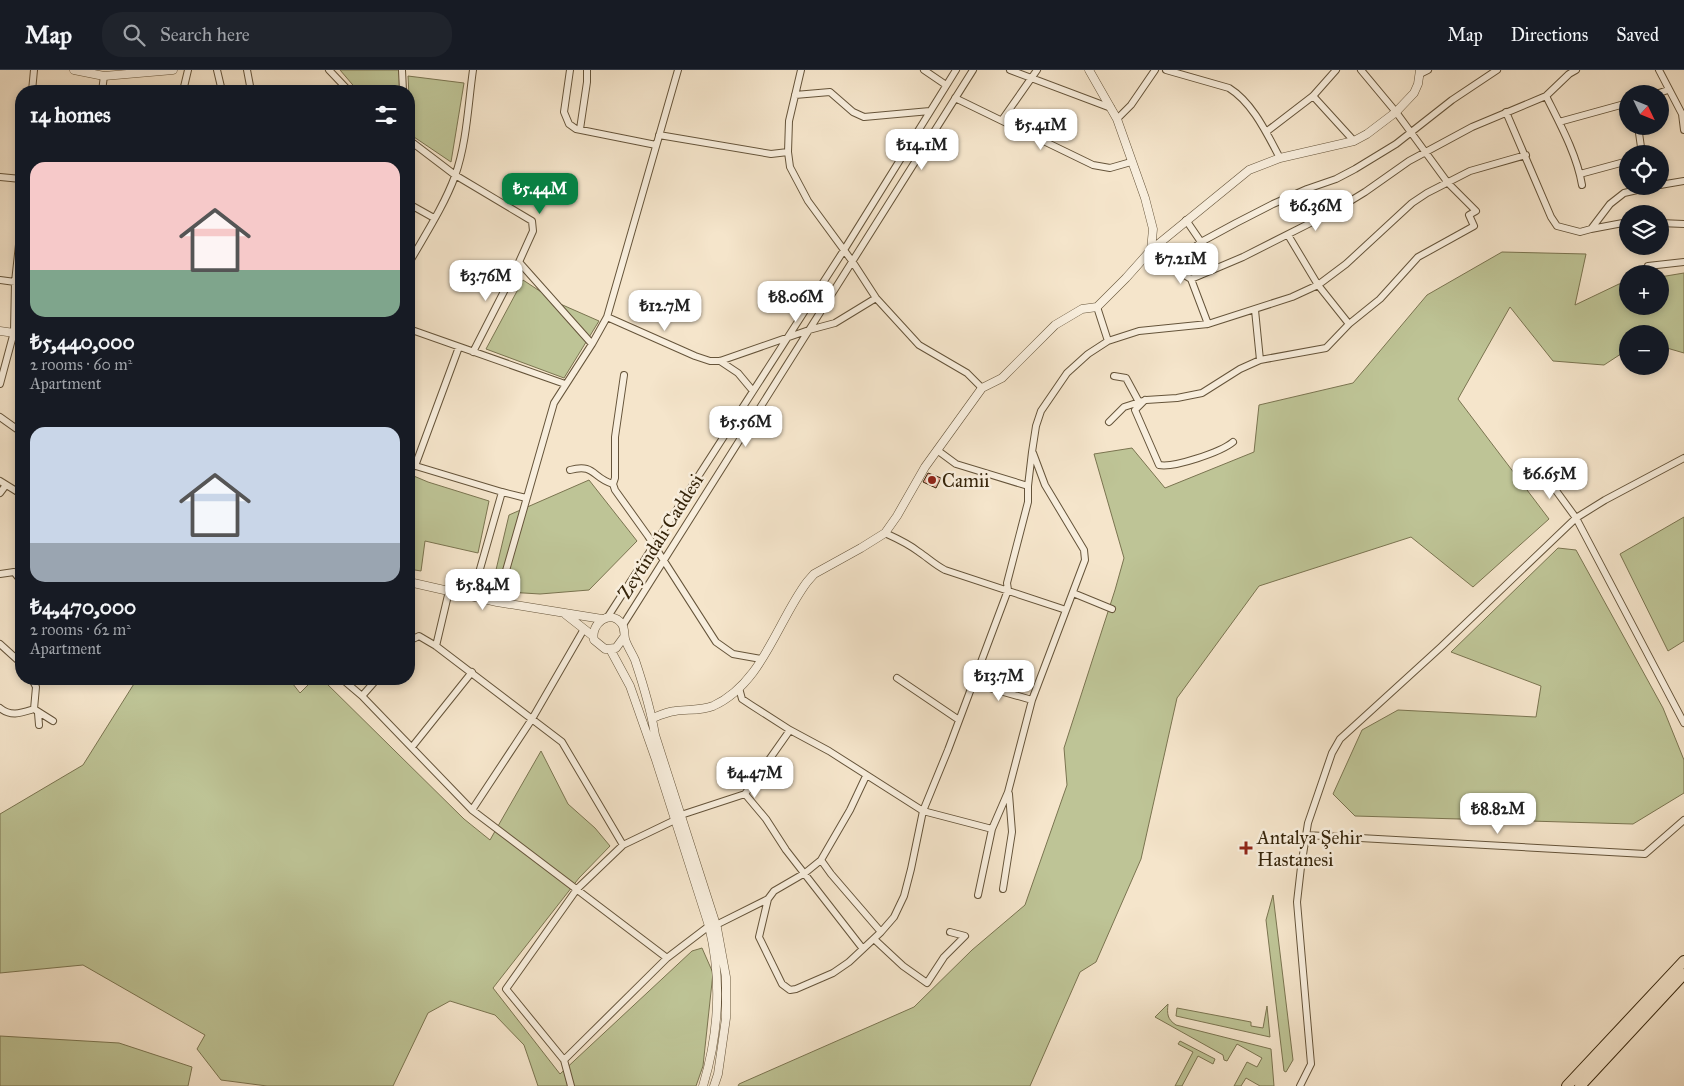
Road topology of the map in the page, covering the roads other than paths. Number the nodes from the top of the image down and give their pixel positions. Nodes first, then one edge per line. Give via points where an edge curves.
1 (34, 70) edge
2 (74, 70) edge
3 (173, 70) edge
4 (188, 70) edge
5 (218, 70) edge
6 (247, 70) edge
7 (329, 70) edge
8 (402, 70) edge
9 (472, 70) edge
10 (570, 70) edge
11 (587, 70) edge
12 (678, 70) edge
13 (801, 70) edge
14 (924, 70) edge
15 (956, 70) edge
16 (973, 70) edge
17 (1010, 70) edge
18 (1037, 70) edge
19 (1089, 70) edge
20 (1155, 70) edge
21 (1166, 70) edge
22 (1336, 70) edge
23 (1361, 70) edge
24 (1428, 70) edge
25 (1498, 70) edge
26 (1576, 70) edge
27 (1659, 70) edge
28 (1420, 72) edge
29 (104, 76) junction
30 (1030, 79) junction
31 (33, 85) edge
32 (103, 85) edge
33 (184, 85) edge
34 (221, 85) edge
35 (250, 85) edge
36 (343, 85) edge
37 (403, 85) edge
38 (946, 85) junction
39 (1666, 85) edge
40 (1669, 92) edge
41 (795, 95) junction
42 (1313, 96) junction
43 (1546, 96) junction
44 (955, 98) junction
45 (1619, 105) edge
46 (1111, 108) junction
47 (930, 110) junction
48 (1396, 112) junction
49 (1506, 112) junction
50 (1683, 114) edge
51 (1117, 119) junction
52 (1002, 120) junction
53 (1559, 122) junction
54 (580, 129) junction
55 (1684, 130) edge
56 (1266, 132) junction
57 (1410, 133) junction
58 (659, 136) junction
59 (1354, 141) junction
60 (415, 144) edge
61 (656, 145) junction
62 (788, 152) junction
63 (1424, 152) junction
64 (1526, 155) junction
65 (1280, 158) junction
66 (1131, 162) junction
67 (1619, 163) edge
68 (1580, 174) junction
69 (456, 175) junction
70 (0, 177) edge
71 (15, 178) edge
72 (1684, 182) edge
73 (1448, 184) junction
74 (1669, 184) edge
75 (1582, 185) dead end
76 (1621, 195) edge
77 (415, 207) edge
78 (434, 218) junction
79 (1186, 220) junction
80 (1669, 223) edge
81 (1619, 224) edge
82 (1684, 224) edge
83 (1591, 229) junction
84 (1288, 235) junction
85 (1201, 242) junction
86 (844, 250) junction
87 (1151, 250) junction
88 (415, 252) edge
89 (852, 261) junction
90 (519, 262) junction
91 (1684, 262) edge
92 (1657, 265) edge
93 (1171, 267) junction
94 (1191, 279) junction
95 (0, 280) edge
96 (15, 282) edge
97 (1318, 285) junction
98 (876, 298) junction
99 (1096, 307) junction
100 (1255, 310) junction
101 (607, 317) junction
102 (1208, 324) junction
103 (1348, 324) junction
104 (809, 330) junction
105 (0, 331) edge
106 (415, 331) edge
107 (15, 333) edge
108 (787, 337) junction
109 (15, 339) edge
110 (1108, 341) junction
111 (592, 344) junction
112 (459, 347) junction
113 (473, 352) junction
114 (1260, 360) junction
115 (720, 361) junction
116 (624, 375) dead end
117 (1114, 376) dead end
118 (0, 384) edge
119 (566, 384) junction
120 (982, 388) junction
121 (753, 391) junction
122 (1143, 401) junction
123 (0, 416) edge
124 (1110, 422) dead end
125 (15, 427) edge
126 (1233, 442) dead end
127 (937, 450) junction
128 (1032, 452) junction
129 (415, 457) edge
130 (1684, 458) edge
131 (415, 466) edge
132 (570, 470) dead end
133 (1542, 470) dead end
134 (3, 483) edge
135 (613, 484) junction
136 (1028, 486) junction
137 (15, 490) edge
138 (502, 492) junction
139 (0, 493) edge
140 (526, 498) junction
141 (1576, 518) junction
142 (884, 533) junction
143 (653, 545) junction
144 (663, 560) junction
145 (15, 573) edge
146 (0, 574) edge
147 (415, 583) edge
148 (1008, 590) junction
149 (449, 591) junction
150 (1073, 592) junction
151 (472, 597) junction
152 (497, 602) junction
153 (1112, 609) dead end
154 (1066, 610) junction
155 (564, 613) junction
156 (605, 618) junction
157 (623, 625) junction
158 (584, 630) junction
159 (593, 636) junction
160 (624, 637) junction
161 (415, 638) edge
162 (0, 644) edge
163 (436, 646) junction
164 (610, 649) junction
165 (15, 658) edge
166 (761, 659) junction
167 (472, 672) junction
168 (898, 678) dead end
169 (972, 683) junction
170 (35, 685) edge
171 (349, 685) edge
172 (372, 685) edge
173 (738, 688) junction
174 (362, 696) junction
175 (1032, 700) junction
176 (0, 708) edge
177 (36, 711) junction
178 (653, 718) junction
179 (532, 719) junction
180 (959, 720) junction
181 (53, 722) dead end
182 (1684, 723) edge
183 (39, 725) dead end
184 (790, 730) junction
185 (412, 748) junction
186 (866, 776) junction
187 (1008, 792) junction
188 (746, 794) junction
189 (472, 810) junction
190 (922, 811) junction
191 (678, 817) junction
192 (1684, 820) edge
193 (992, 829) junction
194 (1306, 835) junction
195 (623, 845) junction
196 (821, 860) junction
197 (805, 873) junction
198 (577, 889) junction
199 (1003, 889) dead end
200 (978, 895) dead end
201 (768, 899) junction
202 (713, 925) junction
203 (881, 932) junction
204 (950, 932) dead end
205 (874, 939) junction
206 (863, 949) junction
207 (667, 958) junction
208 (1684, 961) edge
209 (1684, 974) edge
210 (564, 1060) junction
211 (570, 1086) edge
212 (703, 1086) edge
213 (714, 1086) edge
214 (1300, 1086) edge
215 (1567, 1086) edge
216 (1580, 1086) edge

1 - 31 street
2 - 29 street
3 - 29 street
4 - 33 street
5 - 34 street
6 - 35 street
7 - 36 street
8 - 37 street
9 - 69 street via 463,147
10 - 54 street via 564,115 569,124
11 - 54 street
12 - 58 street
13 - 41 street
14 - 38 street
15 - 38 street
16 - 44 street, Zeytindalı Caddesi
17 - 30 street
18 - 30 street
19 - 46 street
20 - 51 street
21 - 56 street via 1229,88 1242,98
22 - 42 street
23 - 48 street
24 - 28 street
25 - 57 street
26 - 43 street
27 - 39 street
28 - 48 street via 1414,93
29 - 32 street
30 - 46 street
30 - 52 street
38 - 47 street
40 - 50 street
41 - 47 street via 830,92 864,117
41 - 62 street via 789,121
42 - 56 street
42 - 59 street
43 - 49 street
43 - 53 street
44 - 52 street
44 - 89 street, Zeytindalı Caddesi
45 - 53 street
46 - 51 street
47 - 86 street
48 - 57 street
48 - 59 street
49 - 63 street
49 - 64 street
50 - 55 street
51 - 66 street
52 - 66 street via 1093,165 1110,168
53 - 68 street
54 - 61 street
56 - 65 street
57 - 63 street
57 - 85 street via 1336,179 1281,200
58 - 61 street
58 - 62 street via 771,154
59 - 65 street
60 - 69 street
61 - 101 street
62 - 86 street via 790,166 808,200
63 - 73 street
63 - 84 street via 1365,192
64 - 73 street via 1479,168
64 - 83 street via 1557,226 1580,232
65 - 79 street via 1249,170
66 - 87 street via 1153,229
67 - 68 street
68 - 75 street
69 - 78 street
69 - 90 street via 532,221 533,231
70 - 71 street
72 - 74 street
73 - 97 street via 1412,203 1369,244
73 - 103 street via 1476,211 1469,214 1474,226 1418,258 1380,299
76 - 83 street via 1610,204
77 - 78 street
78 - 88 street
79 - 85 street
79 - 87 street
80 - 82 street
81 - 83 street
84 - 94 street
84 - 97 street
85 - 93 street
86 - 89 street
86 - 108 street
87 - 93 street
87 - 99 street
89 - 98 street
89 - 104 street, Zeytindalı Caddesi
90 - 111 street
90 - 113 street
91 - 92 street
93 - 94 street
94 - 102 street
95 - 96 street
97 - 100 street
97 - 103 street
98 - 104 street via 835,323
98 - 120 street via 919,345 967,373
99 - 110 street
99 - 120 street via 1082,310 1055,325 1002,378
100 - 102 street
100 - 114 street
101 - 111 street
101 - 115 street via 695,356
102 - 110 street via 1138,331
103 - 114 street via 1326,348
104 - 108 street
104 - 144 street, Zeytindalı Caddesi
105 - 107 street
106 - 112 street
108 - 115 street
108 - 121 street
109 - 118 street
110 - 128 street via 1067,373 1049,397 1036,426
111 - 119 street
112 - 113 street
112 - 129 street
113 - 119 street
114 - 122 street via 1240,368 1202,393
115 - 121 street via 738,373
116 - 135 street via 614,437
117 - 122 street via 1126,378
119 - 140 street via 554,403
120 - 127 street
121 - 143 street
122 - 124 street via 1124,407
122 - 126 street via 1135,410 1159,465 1202,456
123 - 125 street
127 - 136 street via 956,464
127 - 142 street
128 - 136 street
128 - 150 street via 1045,485 1084,550 1085,560
130 - 141 street
131 - 138 street
132 - 135 street via 588,468 605,482
133 - 141 street
134 - 137 street
134 - 139 street
135 - 143 street
136 - 148 street via 1028,502 1007,583
138 - 140 street
138 - 151 street
140 - 152 street
141 - 182 street
141 - 194 street via 1340,739 1332,753
142 - 148 street via 945,570
142 - 166 street via 814,574 798,593
143 - 144 street
143 - 156 street
144 - 157 street, Zeytindalı Caddesi
144 - 166 street via 716,642 733,654
145 - 146 street
147 - 149 street
148 - 154 street
148 - 169 street
149 - 151 street
149 - 163 street
150 - 153 street
150 - 154 street
151 - 152 street
152 - 155 street
154 - 175 street
155 - 156 street
155 - 158 street
156 - 157 street via 616,619
156 - 159 street via 595,626
157 - 160 street
158 - 159 street
158 - 179 street
159 - 164 street via 601,647
160 - 164 street via 616,648
160 - 178 street
161 - 163 street via 419,636
162 - 165 street
163 - 167 street
164 - 191 street via 630,686
166 - 173 street
167 - 179 street
167 - 185 street
168 - 180 street
169 - 175 street
169 - 180 street
170 - 177 street
171 - 174 street
172 - 174 street
173 - 178 street via 711,707 674,711
173 - 184 street via 742,699
174 - 185 street
175 - 187 street
176 - 177 street via 17,715
177 - 181 street
177 - 183 street
178 - 191 street
179 - 189 street
179 - 195 street via 562,742
180 - 190 street
184 - 186 street
184 - 188 street
185 - 189 street
186 - 190 street
186 - 196 street
187 - 193 street
187 - 199 street via 1012,832
188 - 191 street
188 - 197 street
189 - 198 street
190 - 193 street
190 - 203 street via 904,896 894,917
191 - 195 street
191 - 202 street
192 - 194 street via 1645,854
193 - 200 street
194 - 214 street via 1297,902 1311,1064
195 - 198 street
196 - 197 street
196 - 203 street
197 - 201 street
197 - 206 street
198 - 207 street
198 - 210 street via 506,989
201 - 202 street
201 - 206 street via 759,937 786,989 796,989 833,973
202 - 207 street
202 - 212 street via 718,976 717,1010 710,1062
202 - 213 street via 726,977 726,1018
203 - 205 street
204 - 205 street via 965,936 927,983
205 - 206 street
207 - 210 street
208 - 215 main road
209 - 216 main road
210 - 211 street

